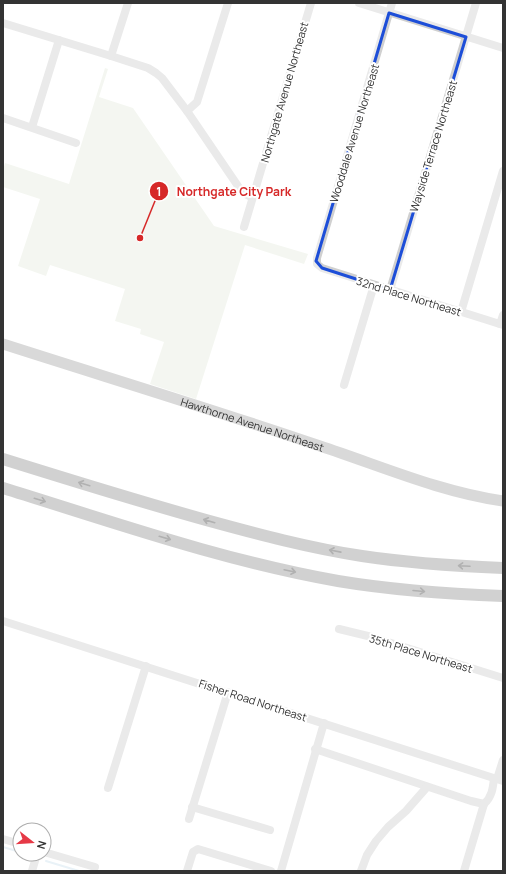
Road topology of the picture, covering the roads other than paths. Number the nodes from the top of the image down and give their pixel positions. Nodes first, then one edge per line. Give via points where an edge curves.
1 (128, 3) edge
2 (228, 3) edge
3 (311, 3) edge
4 (359, 3) edge
5 (392, 3) edge
6 (476, 3) edge
7 (389, 13) junction
8 (3, 22) edge
9 (466, 36) junction
10 (59, 40) junction
11 (503, 48) edge
12 (111, 56) junction
13 (187, 111) junction
14 (3, 118) edge
15 (32, 127) junction
16 (76, 143) dead end
17 (503, 171) edge
18 (253, 198) junction
19 (244, 227) dead end
20 (317, 264) joint
21 (374, 285) junction
22 (390, 290) junction
23 (461, 312) junction
24 (503, 314) edge
25 (502, 324) edge
26 (3, 344) edge
27 (344, 385) dead end
28 (3, 459) edge
29 (3, 488) edge
30 (503, 501) edge
31 (503, 568) edge
32 (503, 596) edge
33 (3, 621) edge
34 (339, 629) dead end
35 (146, 666) junction
36 (503, 678) edge
37 (228, 692) junction
38 (324, 723) junction
39 (315, 749) junction
40 (503, 760) edge
41 (498, 779) edge
42 (427, 787) junction
43 (108, 788) dead end
44 (484, 804) junction
45 (192, 807) junction
46 (188, 819) dead end
47 (270, 830) dead end
48 (52, 854) edge
49 (95, 867) dead end
50 (187, 871) edge
51 (271, 871) edge
52 (281, 871) edge
53 (361, 871) edge
54 (464, 871) edge

1 - 12 street
2 - 13 street via 198,102
3 - 18 street, Northgate Avenue Northeast
4 - 7 street
5 - 7 street, Wooddale Avenue Northeast
6 - 9 street, Wayside Terrace Northeast
7 - 9 street
7 - 20 street, Wooddale Avenue Northeast via 318,252
8 - 10 street
9 - 11 street
9 - 22 street, Wayside Terrace Northeast
10 - 12 street
10 - 15 street
12 - 13 street via 156,73
13 - 18 street via 240,189
14 - 15 street
15 - 16 street
17 - 23 street
18 - 19 street, Northgate Avenue Northeast
20 - 21 street, 32nd Place Northeast via 322,268
21 - 22 street, 32nd Place Northeast
21 - 27 street
22 - 23 street, 32nd Place Northeast
23 - 25 street, 32nd Place Northeast
24 - 25 street
26 - 30 main road, Hawthorne Avenue Northeast via 321,446 426,483
31 -> 28 highway via 398,561 311,547 234,528
29 -> 32 highway via 170,540 274,568 365,585
33 - 35 street, Fisher Road Northeast
34 - 36 street, 35th Place Northeast
35 - 37 street, Fisher Road Northeast
35 - 43 street
37 - 38 street, Fisher Road Northeast
37 - 45 street
38 - 39 street
38 - 41 street, Fisher Road Northeast
39 - 42 street
39 - 52 street
40 - 41 street
41 - 44 street via 491,797
42 - 44 street
42 - 53 street via 376,841
44 - 54 street
45 - 46 street
45 - 47 street
48 - 49 street
50 - 51 street via 192,852 198,849

